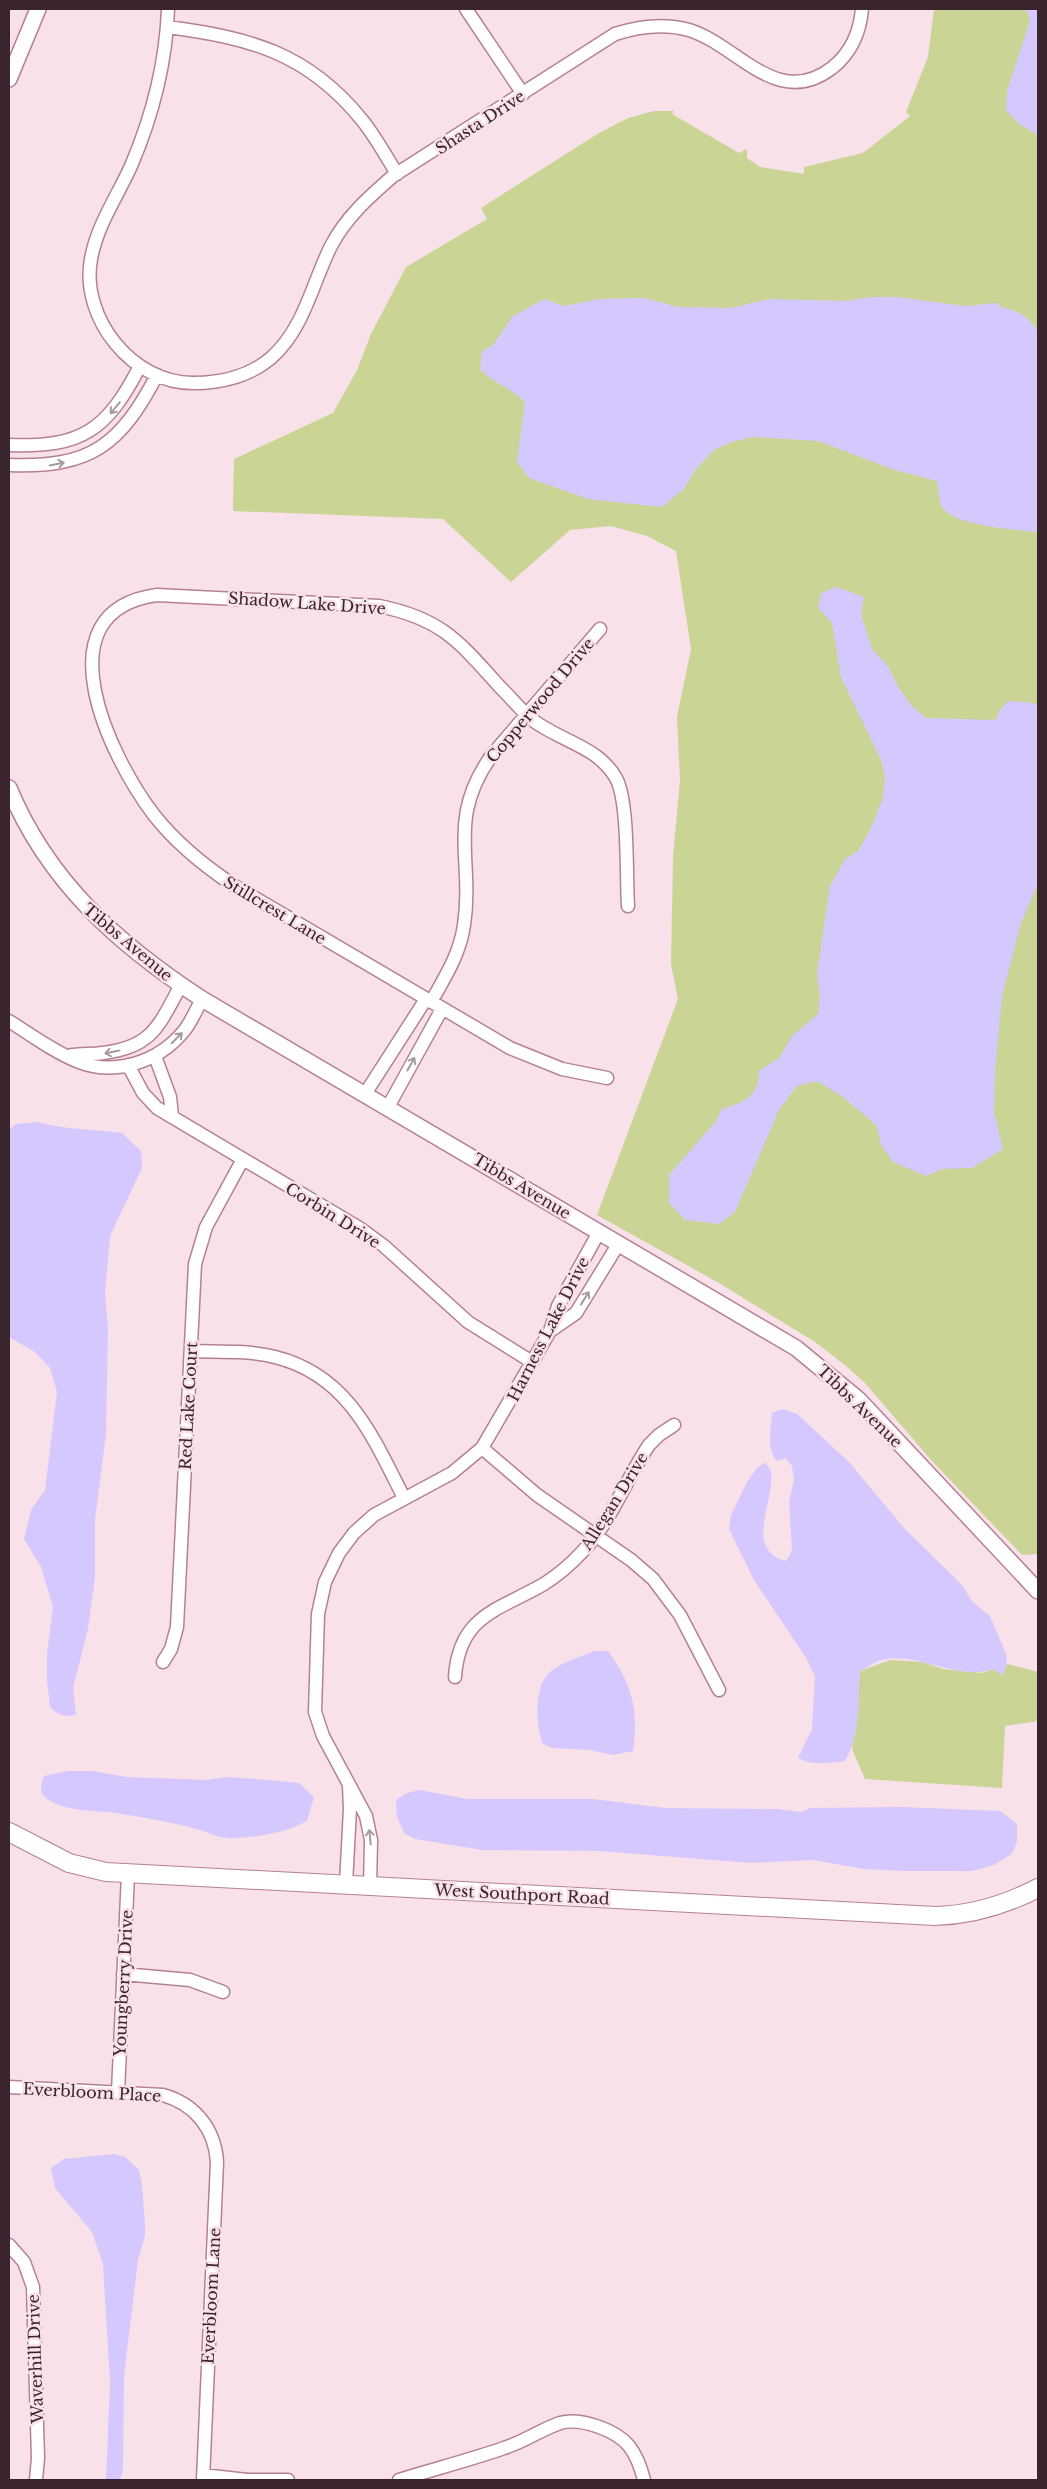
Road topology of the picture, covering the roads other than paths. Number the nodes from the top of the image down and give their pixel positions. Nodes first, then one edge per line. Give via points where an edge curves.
1 (38, 9) edge
2 (168, 9) edge
3 (466, 9) edge
4 (862, 9) edge
5 (168, 27) junction
6 (9, 79) edge
7 (523, 94) junction
8 (397, 174) junction
9 (140, 366) junction
10 (157, 375) junction
11 (9, 445) edge
12 (9, 465) edge
13 (112, 615) joint
14 (600, 629) dead end
15 (526, 714) junction
16 (9, 788) edge
17 (628, 906) dead end
18 (181, 986) junction
19 (202, 999) junction
20 (433, 1003) junction
21 (9, 1022) edge
22 (132, 1046) junction
23 (68, 1056) junction
24 (154, 1056) junction
25 (133, 1064) junction
26 (608, 1078) dead end
27 (365, 1094) junction
28 (388, 1107) junction
29 (172, 1116) junction
30 (242, 1159) junction
31 (599, 1232) junction
32 (619, 1243) junction
33 (550, 1331) junction
34 (191, 1351) junction
35 (532, 1362) junction
36 (674, 1425) dead end
37 (482, 1448) junction
38 (404, 1498) junction
39 (595, 1536) junction
40 (1038, 1591) edge
41 (163, 1662) dead end
42 (456, 1677) dead end
43 (719, 1690) dead end
44 (349, 1785) junction
45 (9, 1832) edge
46 (128, 1874) junction
47 (346, 1884) junction
48 (370, 1886) junction
49 (1038, 1888) edge
50 (123, 1974) junction
51 (223, 1992) dead end
52 (9, 2087) edge
53 (118, 2092) junction
54 (199, 2116) joint
55 (9, 2245) edge
56 (203, 2478) edge
57 (36, 2480) edge
58 (288, 2480) edge
59 (399, 2480) edge
60 (644, 2480) edge

1 - 6 street
2 - 5 street, Shasta Drive
3 - 7 street
4 - 7 street, Shasta Drive via 854,41 842,60 823,75 781,81 758,71 707,36 662,25 638,27 615,34
5 - 8 street via 230,36 296,62 336,93 362,120
5 - 9 street, Shasta Drive via 147,124 131,165 98,231 90,260 90,288 99,318 114,343
7 - 8 street, Shasta Drive
8 - 10 street, Shasta Drive via 361,204 343,226 298,322 270,358 249,372 216,383 190,383
9 - 10 street, Shasta Drive
9 -> 11 street via 114,410 90,430 58,444
12 -> 10 street via 58,464 96,450 132,419
13 - 15 street, Shadow Lake Drive via 134,600 157,595 391,608 419,616 446,632
13 - 20 street, Stillcrest Lane via 94,646 91,666 94,684 101,714 119,759 155,816 194,858 220,877
14 - 15 street, Copperwood Drive
15 - 17 street, Shadow Lake Drive via 594,753 616,778 624,808
15 - 20 street, Copperwood Drive via 488,760 470,796 464,828 466,905 463,931 453,963
16 - 18 street, Tibbs Avenue via 36,842 79,900 156,969
18 - 19 street, Tibbs Avenue
18 - 22 street via 155,1031
24 -> 19 street via 183,1032
19 - 27 street, Tibbs Avenue
20 - 26 street, Stillcrest Lane via 526,1056 562,1069
20 - 27 street, Copperwood Drive
28 -> 20 street, Copperwood Drive
21 - 23 street
22 -> 23 street via 102,1054
22 - 25 street, Corbin Drive
23 - 25 street via 96,1066
24 - 25 street
24 - 29 street via 170,1097
25 - 29 street, Corbin Drive via 145,1096
27 - 28 street, Tibbs Avenue
28 - 31 street, Tibbs Avenue
29 - 30 street, Corbin Drive
30 - 34 street, Red Lake Court via 199,1244 194,1271
30 - 35 street, Corbin Drive via 361,1229 468,1322
31 - 32 street, Tibbs Avenue
31 - 33 street, Harness Lake Drive via 558,1306
33 -> 32 street via 576,1313
32 - 40 street, Tibbs Avenue via 773,1334 822,1367 858,1400
33 - 35 street, Harness Lake Drive
34 - 38 street via 273,1356 296,1363 320,1377 364,1420
34 - 41 street, Red Lake Court via 176,1627 171,1649
35 - 37 street, Harness Lake Drive
36 - 39 street, Allegan Drive via 649,1445
37 - 38 street, Harness Lake Drive via 452,1473
37 - 39 street via 537,1495
38 - 44 street, Harness Lake Drive via 374,1515 350,1538 330,1570 320,1602 315,1712 323,1736
39 - 42 street, Allegan Drive via 557,1575 493,1610 476,1623 460,1647
39 - 43 street via 643,1570 664,1592 680,1615
44 - 47 street
48 -> 44 street, Harness Lake Drive via 370,1830 363,1809
45 - 46 main road, West Southport Road via 69,1863
46 - 47 main road, West Southport Road
46 - 50 street, Youngberry Drive
47 - 48 main road, West Southport Road
48 - 49 main road, West Southport Road via 935,1916 987,1909
50 - 51 street via 190,1980
50 - 53 street, Youngberry Drive
52 - 53 street, Everbloom Place
53 - 54 street, Everbloom Place via 167,2096 180,2101
54 - 56 street, Everbloom Lane via 212,2137 217,2162
55 - 57 street, Waverhill Drive via 24,2262 34,2287
56 - 58 street
59 - 60 street via 507,2448 563,2422 609,2430 629,2445

